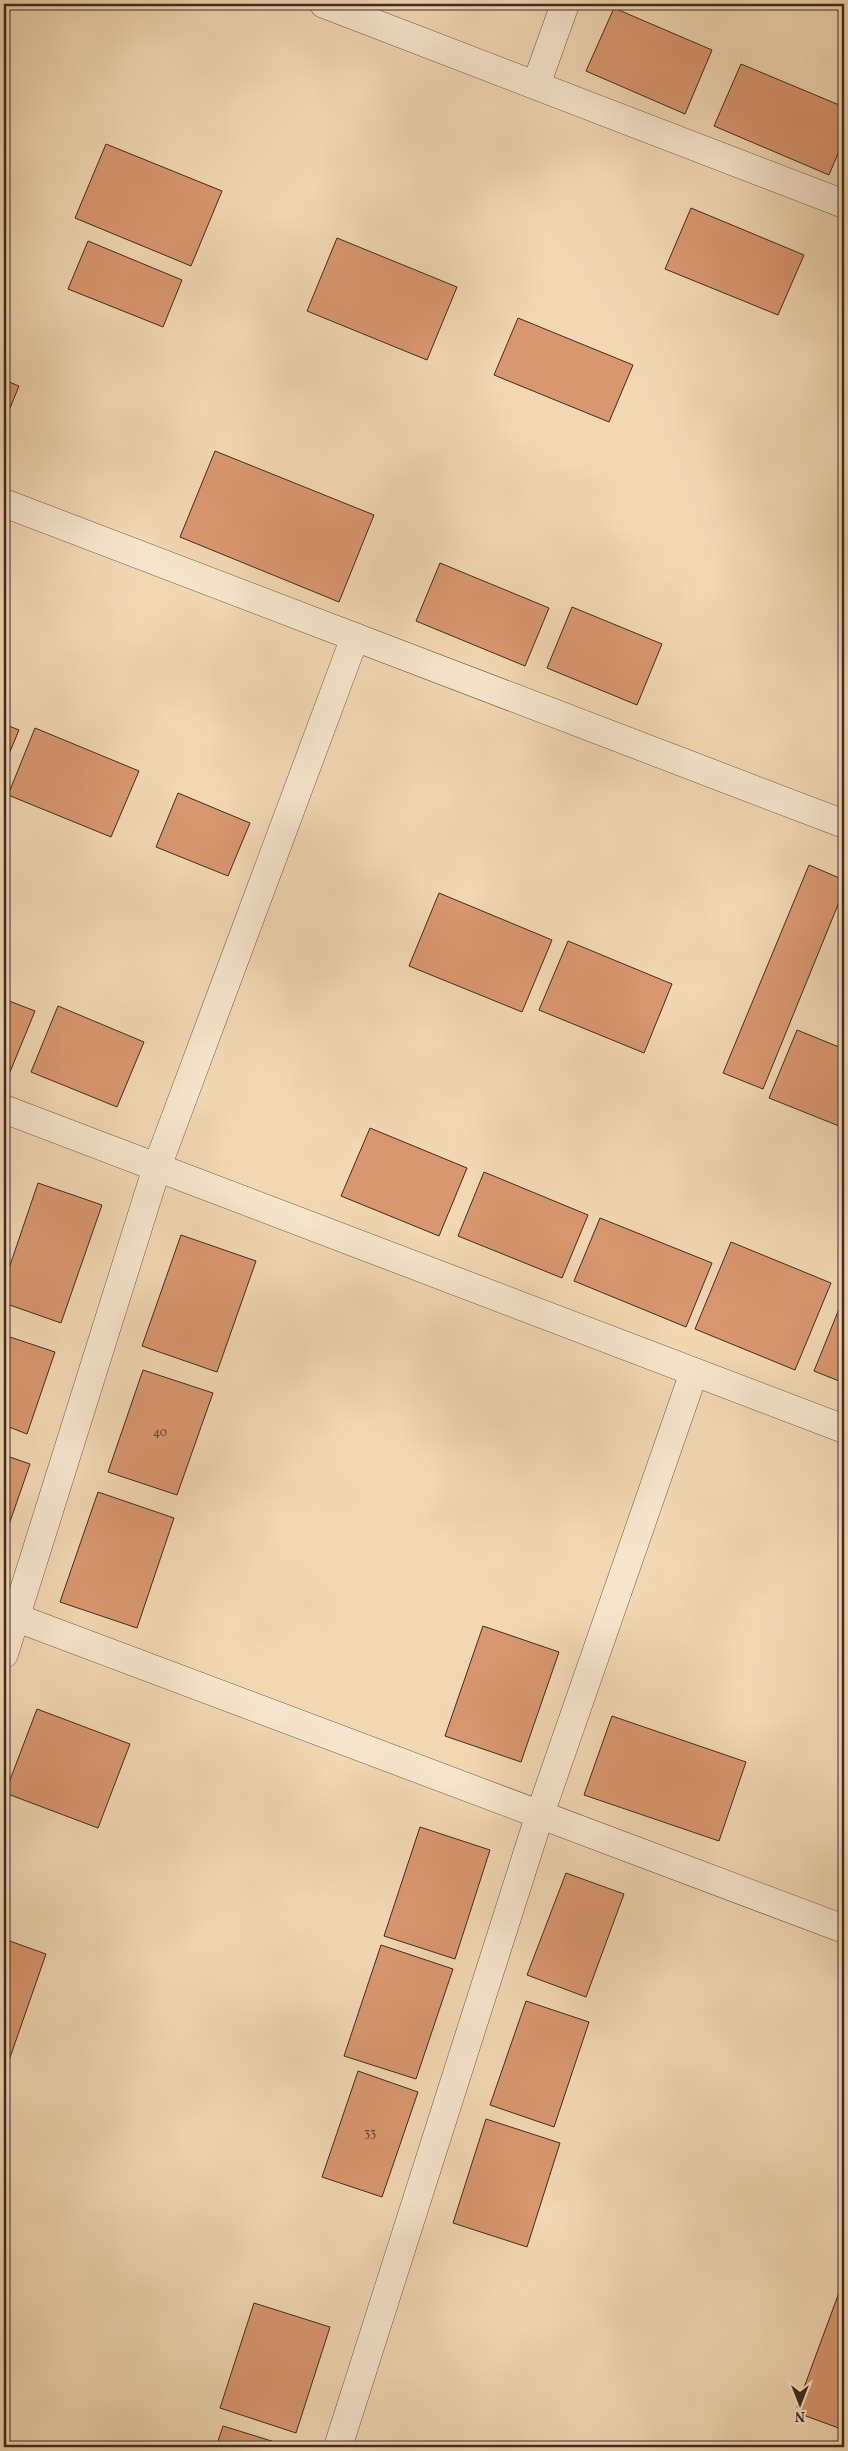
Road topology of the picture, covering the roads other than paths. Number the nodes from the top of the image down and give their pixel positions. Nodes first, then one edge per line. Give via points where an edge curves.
1 (324, 4) edge
2 (565, 4) edge
3 (536, 85) junction
4 (844, 204) edge
5 (4, 503) edge
6 (355, 637) junction
7 (844, 824) edge
8 (4, 1109) edge
9 (157, 1167) junction
10 (694, 1372) junction
11 (844, 1429) edge
12 (10, 1615) edge
13 (4, 1654) edge
14 (540, 1814) junction
15 (844, 1929) edge
16 (338, 2447) edge

1 - 3 street
2 - 3 street
3 - 4 street
5 - 6 street
6 - 7 street
6 - 9 street
8 - 9 street
9 - 10 street
9 - 12 street
10 - 11 street
10 - 14 street
12 - 13 street
12 - 14 street
14 - 15 street
14 - 16 street

